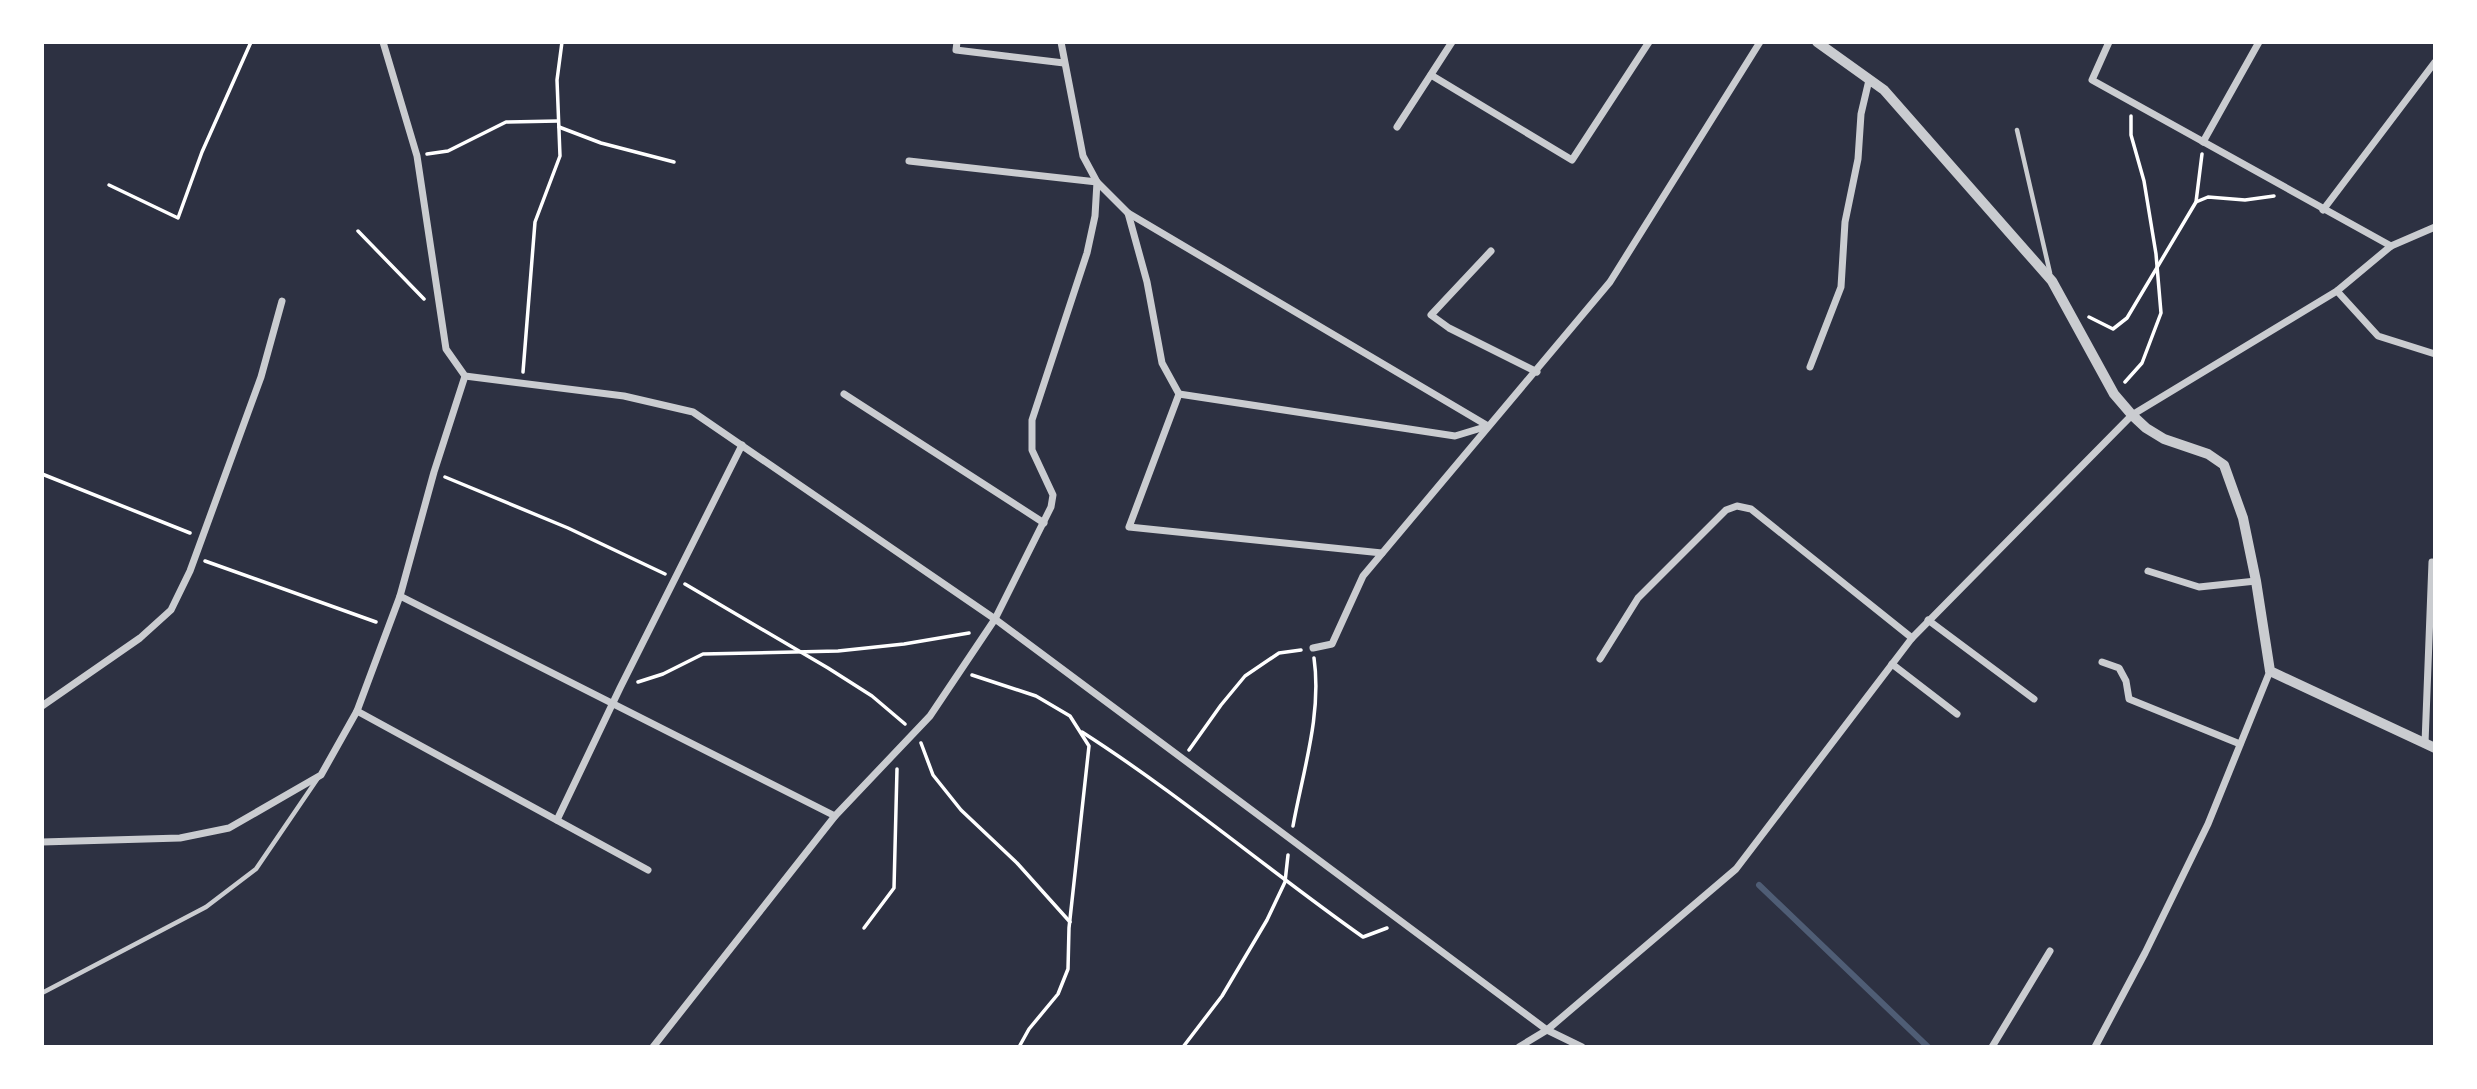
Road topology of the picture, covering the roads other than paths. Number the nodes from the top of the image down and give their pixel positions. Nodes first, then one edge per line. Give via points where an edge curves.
1 (383, 42) edge
2 (957, 42) edge
3 (1061, 42) edge
4 (1452, 42) edge
5 (1649, 42) edge
6 (1760, 42) edge
7 (1816, 42) edge
8 (2109, 42) edge
9 (2259, 42) edge
10 (2435, 62) edge
11 (1065, 63) junction
12 (1431, 75) junction
13 (1869, 80) junction
14 (1398, 127) dead end
15 (2017, 130) dead end
16 (2203, 142) junction
17 (909, 161) dead end
18 (1097, 182) junction
19 (2323, 209) junction
20 (1128, 213) junction
21 (2435, 227) edge
22 (2391, 246) junction
23 (1491, 251) dead end
24 (2052, 281) junction
25 (2337, 291) junction
26 (282, 300) dead end
27 (2435, 354) edge
28 (1810, 367) dead end
29 (1537, 372) junction
30 (465, 376) junction
31 (844, 394) dead end
32 (1179, 394) junction
33 (2132, 415) junction
34 (1488, 426) junction
35 (742, 445) junction
36 (1044, 523) junction
37 (1382, 553) junction
38 (2432, 562) dead end
39 (2148, 571) dead end
40 (2256, 581) junction
41 (400, 596) junction
42 (995, 619) junction
43 (1928, 620) junction
44 (1912, 638) junction
45 (1313, 648) dead end
46 (1600, 659) dead end
47 (2102, 662) dead end
48 (1892, 664) junction
49 (2270, 671) junction
50 (2034, 699) dead end
51 (613, 704) junction
52 (42, 706) edge
53 (356, 711) junction
54 (1957, 714) dead end
55 (2240, 744) junction
56 (2430, 746) edge
57 (321, 775) junction
58 (835, 816) junction
59 (557, 820) junction
60 (42, 842) edge
61 (648, 870) dead end
62 (2050, 951) dead end
63 (42, 993) edge
64 (1547, 1030) junction
65 (653, 1047) edge
66 (1520, 1047) edge
67 (1582, 1047) edge
68 (1992, 1047) edge
69 (2095, 1047) edge

1 - 30 street via 417,156 446,349
2 - 11 street via 956,50
3 - 11 street
4 - 12 street
5 - 12 street via 1572,160
6 - 29 street via 1610,282
7 - 13 street
8 - 16 street via 2092,80
9 - 16 street
10 - 19 street
11 - 18 street via 1083,156
12 - 14 street
13 - 24 street via 1884,90
13 - 28 street via 1846,222 1841,287
15 - 24 lane
16 - 19 street
17 - 18 street
18 - 20 street
18 - 36 street via 1087,253 1032,420 1032,450 1052,495
19 - 22 street
20 - 32 street via 1162,363
20 - 34 street
21 - 22 street
22 - 25 street
23 - 29 street via 1432,315
24 - 33 street via 2114,394
25 - 27 street via 2378,336
25 - 33 street
26 - 52 street via 261,377 171,610 140,638
29 - 34 street
30 - 35 street via 624,396 693,412
30 - 41 street
31 - 36 street
32 - 34 street via 1455,436
32 - 37 street via 1129,527
33 - 40 street via 2164,439 2208,454 2224,465 2243,519
33 - 43 street
34 - 37 street
35 - 42 street
35 - 51 street
36 - 42 street
37 - 45 street via 1363,576 1332,644
38 - 56 street
39 - 40 street via 2199,587
40 - 49 street
41 - 51 street
41 - 53 street
42 - 58 street via 930,716
42 - 64 street
43 - 44 street
43 - 50 street
44 - 46 street via 1751,509 1737,506 1726,510 1639,598
44 - 48 street
47 - 55 street via 2119,668 2129,699
48 - 54 street
48 - 64 street via 1736,869
49 - 55 street
49 - 56 street
51 - 58 street
51 - 59 street
53 - 57 street
53 - 59 street
55 - 69 street via 2179,886
57 - 60 street via 229,828 180,838
57 - 63 lane via 256,869 206,907
58 - 65 street
59 - 61 street
62 - 68 street
64 - 66 street
64 - 67 street

